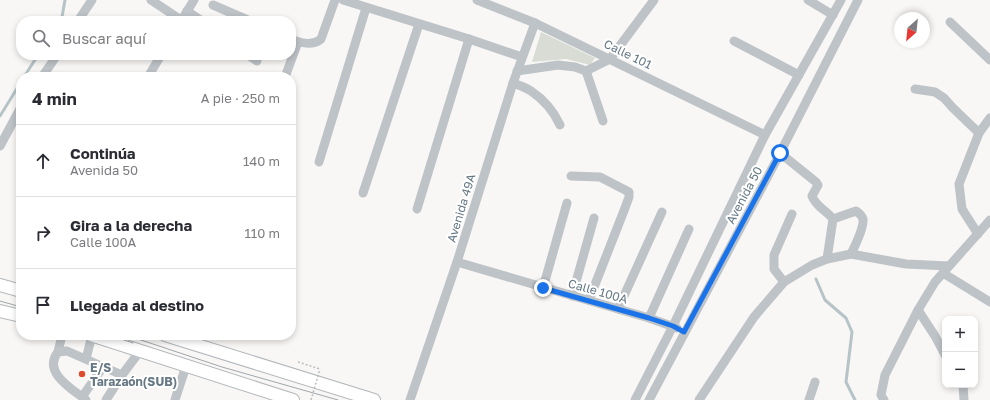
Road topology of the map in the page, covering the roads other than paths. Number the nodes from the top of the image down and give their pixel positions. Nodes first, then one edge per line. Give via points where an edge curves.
1 (97, 0) edge
2 (151, 0) edge
3 (194, 0) edge
4 (335, 0) edge
5 (343, 0) edge
6 (477, 0) edge
7 (654, 0) edge
8 (808, 0) edge
9 (841, 0) edge
10 (858, 0) edge
11 (89, 2) edge
12 (213, 5) dead end
13 (366, 8) junction
14 (187, 10) junction
15 (833, 15) junction
16 (81, 16) edge
17 (175, 16) edge
18 (183, 16) edge
19 (195, 16) edge
20 (238, 16) edge
21 (950, 22) dead end
22 (535, 23) junction
23 (419, 24) junction
24 (469, 39) junction
25 (296, 40) edge
26 (734, 41) dead end
27 (522, 57) junction
28 (610, 59) junction
29 (54, 60) edge
30 (157, 60) edge
31 (290, 60) edge
32 (990, 60) edge
33 (517, 71) junction
34 (586, 71) junction
35 (45, 72) edge
36 (151, 72) edge
37 (286, 72) edge
38 (799, 74) junction
39 (513, 83) junction
40 (915, 89) dead end
41 (16, 116) edge
42 (990, 118) edge
43 (603, 121) dead end
44 (560, 125) dead end
45 (979, 133) junction
46 (765, 135) junction
47 (0, 146) edge
48 (780, 153) junction
49 (318, 162) dead end
50 (570, 176) dead end
51 (363, 194) dead end
52 (567, 203) dead end
53 (417, 209) dead end
54 (662, 212) dead end
55 (792, 214) dead end
56 (594, 218) dead end
57 (832, 219) junction
58 (990, 220) edge
59 (689, 229) dead end
60 (978, 234) junction
61 (851, 254) junction
62 (827, 259) junction
63 (457, 262) junction
64 (946, 270) junction
65 (784, 282) junction
66 (0, 286) edge
67 (543, 288) junction
68 (16, 289) edge
69 (572, 296) junction
70 (588, 300) junction
71 (990, 302) edge
72 (618, 309) junction
73 (918, 310) junction
74 (0, 311) edge
75 (16, 315) edge
76 (649, 318) junction
77 (673, 326) junction
78 (684, 332) junction
79 (61, 340) edge
80 (91, 340) edge
81 (107, 340) edge
82 (181, 340) edge
83 (140, 351) junction
84 (58, 352) junction
85 (943, 352) edge
86 (86, 359) junction
87 (186, 366) junction
88 (103, 367) junction
89 (122, 375) junction
90 (815, 382) dead end
91 (963, 388) edge
92 (84, 398) edge
93 (106, 400) edge
94 (175, 400) edge
95 (293, 400) edge
96 (374, 400) edge
97 (410, 400) edge
98 (635, 400) edge
99 (649, 400) edge
100 (699, 400) edge
101 (809, 400) edge
102 (884, 400) edge
103 (964, 400) edge

1 - 11 street via 91,6
2 - 17 street
3 - 14 street
4 - 25 street via 321,39 315,43
5 - 13 street
6 - 22 street, Calle 101
7 - 28 street
8 - 15 street
9 - 15 street, Avenida 50
10 - 48 street, Avenida 50
11 - 16 street
12 - 20 street
13 - 23 street
13 - 49 street
14 - 18 street
14 - 19 street
15 - 38 street, Avenida 50
21 - 32 street
22 - 27 street, Avenida 49A
22 - 28 street, Calle 101
23 - 24 street
23 - 51 street
24 - 27 street
24 - 53 street
26 - 38 street
27 - 33 street, Avenida 49A
28 - 34 street
28 - 46 street, Calle 101
29 - 35 street
30 - 36 street
31 - 37 street
33 - 34 street via 558,65
33 - 39 street, Avenida 49A
34 - 43 street
38 - 46 street, Avenida 50
39 - 44 street via 530,90 554,113
39 - 63 street, Avenida 49A
40 - 45 street via 935,92 944,98
41 - 47 street
42 - 45 street
45 - 60 street via 959,184 962,209
46 - 77 street, Avenida 50
48 - 57 street via 816,182 818,185 812,196 815,204
48 - 78 street, Avenida 50
50 - 70 street via 600,177 629,192
52 - 67 street
54 - 72 street
55 - 65 street via 774,255 774,269
56 - 69 street
57 - 61 street via 856,212 863,219
57 - 62 street
58 - 60 street
59 - 76 street
60 - 64 street
61 - 62 street
61 - 64 street
62 - 65 street
63 - 67 street, Calle 100A
63 - 97 street, Avenida 49A
64 - 71 street
64 - 73 street via 935,282
65 - 100 street via 754,317
66 - 68 main road
67 - 69 street, Calle 100A
69 - 70 street, Calle 100A
70 - 72 street, Calle 100A
72 - 76 street, Calle 100A
73 - 85 street
73 - 102 street via 885,375 881,395
74 - 75 main road
76 - 77 street, Calle 100A
77 - 78 street, Calle 100A
77 - 98 street, Avenida 50
78 - 99 street, Avenida 50
79 - 84 street
80 - 86 street
81 - 83 main road
82 - 96 main road
83 - 87 main road
83 - 89 street
84 - 86 street via 67,351
84 - 92 street via 52,363 54,369 59,377
86 - 88 street
87 - 94 street
87 - 95 main road
88 - 89 street
88 - 92 street
89 - 93 street
90 - 101 street
91 - 103 street

